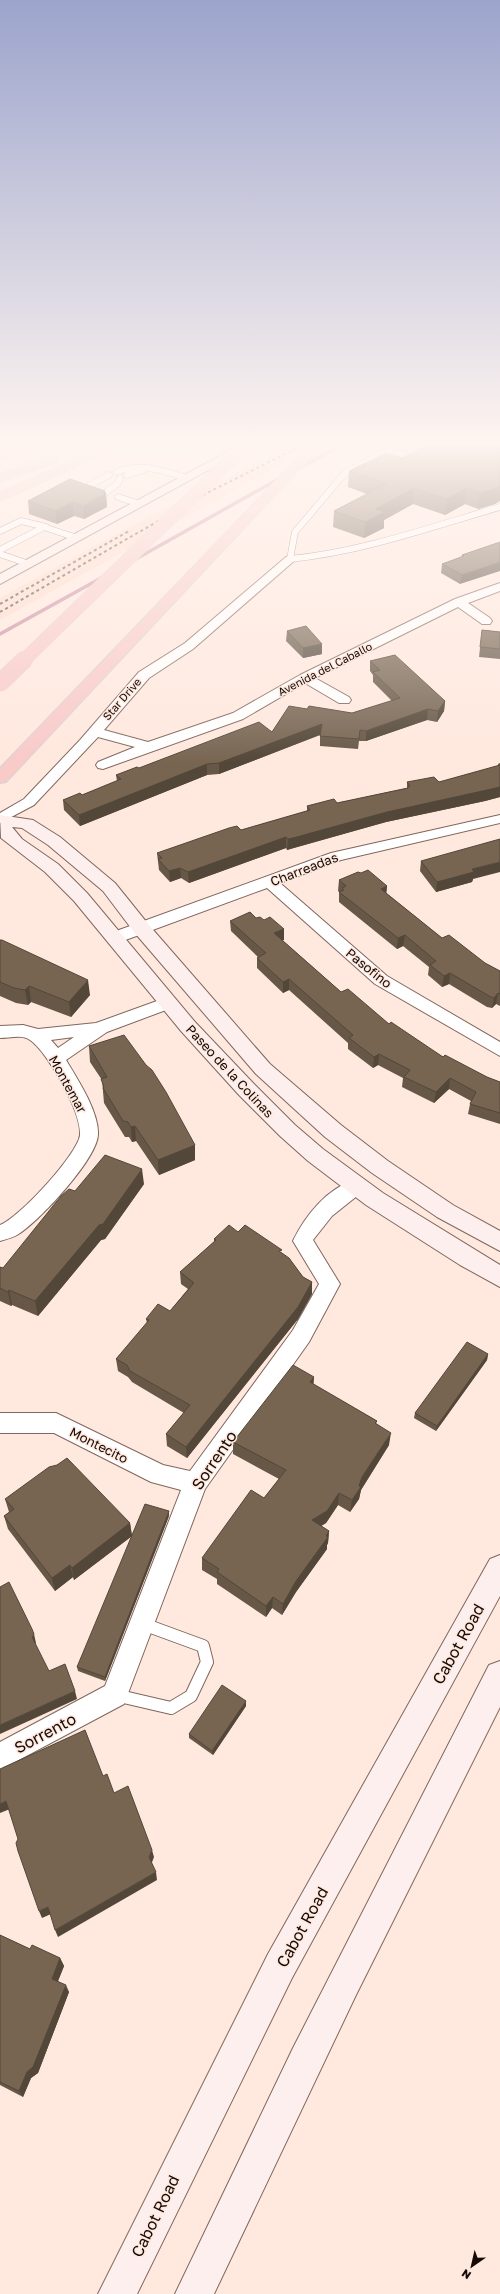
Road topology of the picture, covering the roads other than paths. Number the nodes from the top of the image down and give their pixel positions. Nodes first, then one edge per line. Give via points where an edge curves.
1 (55, 550) edge
2 (137, 550) edge
3 (216, 550) edge
4 (292, 550) edge
5 (352, 550) edge
6 (0, 554) edge
7 (290, 558) junction
8 (29, 564) junction
9 (1, 579) edge
10 (500, 587) edge
11 (458, 602) junction
12 (486, 621) dead end
13 (305, 678) junction
14 (0, 683) edge
15 (344, 700) dead end
16 (93, 732) junction
17 (148, 747) junction
18 (103, 765) dead end
19 (0, 778) edge
20 (500, 819) edge
21 (0, 820) edge
22 (269, 882) junction
23 (141, 928) junction
24 (114, 938) junction
25 (168, 1003) junction
26 (101, 1028) junction
27 (0, 1032) edge
28 (37, 1035) junction
29 (500, 1050) edge
30 (55, 1058) junction
31 (263, 1069) junction
32 (355, 1187) junction
33 (0, 1233) edge
34 (500, 1242) edge
35 (500, 1276) edge
36 (0, 1423) edge
37 (195, 1483) junction
38 (500, 1568) edge
39 (143, 1624) junction
40 (500, 1676) edge
41 (115, 1695) junction
42 (0, 1757) edge
43 (117, 2294) edge
44 (194, 2294) edge

1 - 8 main road
2 - 14 highway, bridge
3 - 19 highway
4 - 7 lane
5 - 7 lane
6 - 8 lane
7 - 16 street, Star Drive via 189,646 144,675
8 - 9 main road
10 - 11 street, Avenida del Caballo
11 - 12 street
11 - 13 street, Avenida del Caballo
13 - 15 street
13 - 17 street, Avenida del Caballo via 238,716
16 - 17 street via 116,736
16 - 21 street, Star Drive via 29,802
17 - 18 street, Avenida del Caballo
20 - 22 street, Charreadas via 336,856
21 - 23 main road, Paseo de la Colinas via 27,824 54,841 109,887
21 - 24 main road, Paseo de la Colinas via 6,835 60,877 87,904
22 - 23 street, Charreadas
22 - 29 street, Pasofino via 381,980
23 - 24 street, Charreadas
23 - 31 main road, Paseo de la Colinas
24 - 25 main road, Paseo de la Colinas
25 - 26 street
25 - 31 main road via 198,1015 218,1035
25 - 32 main road, Paseo de la Colinas via 261,1106
26 - 28 street
26 - 30 street
27 - 28 street
28 - 30 street, Montemar
30 - 33 street, Montemar via 85,1112 90,1129 89,1136 77,1158 31,1213 11,1229
31 - 34 main road, Paseo de la Colinas via 333,1131 380,1167 445,1211
32 - 35 main road, Paseo de la Colinas via 408,1222
32 - 37 street, Sorrento via 333,1202 308,1228 303,1241 330,1284 301,1336
36 - 37 street, Montecito via 56,1423 159,1475
37 - 39 street, Sorrento
38 - 43 main road, Cabot Road via 280,1966
39 - 41 street, Sorrento
39 - 41 lane via 203,1646 207,1662 191,1696 171,1708
40 - 44 main road via 376,1914
41 - 42 street, Sorrento

